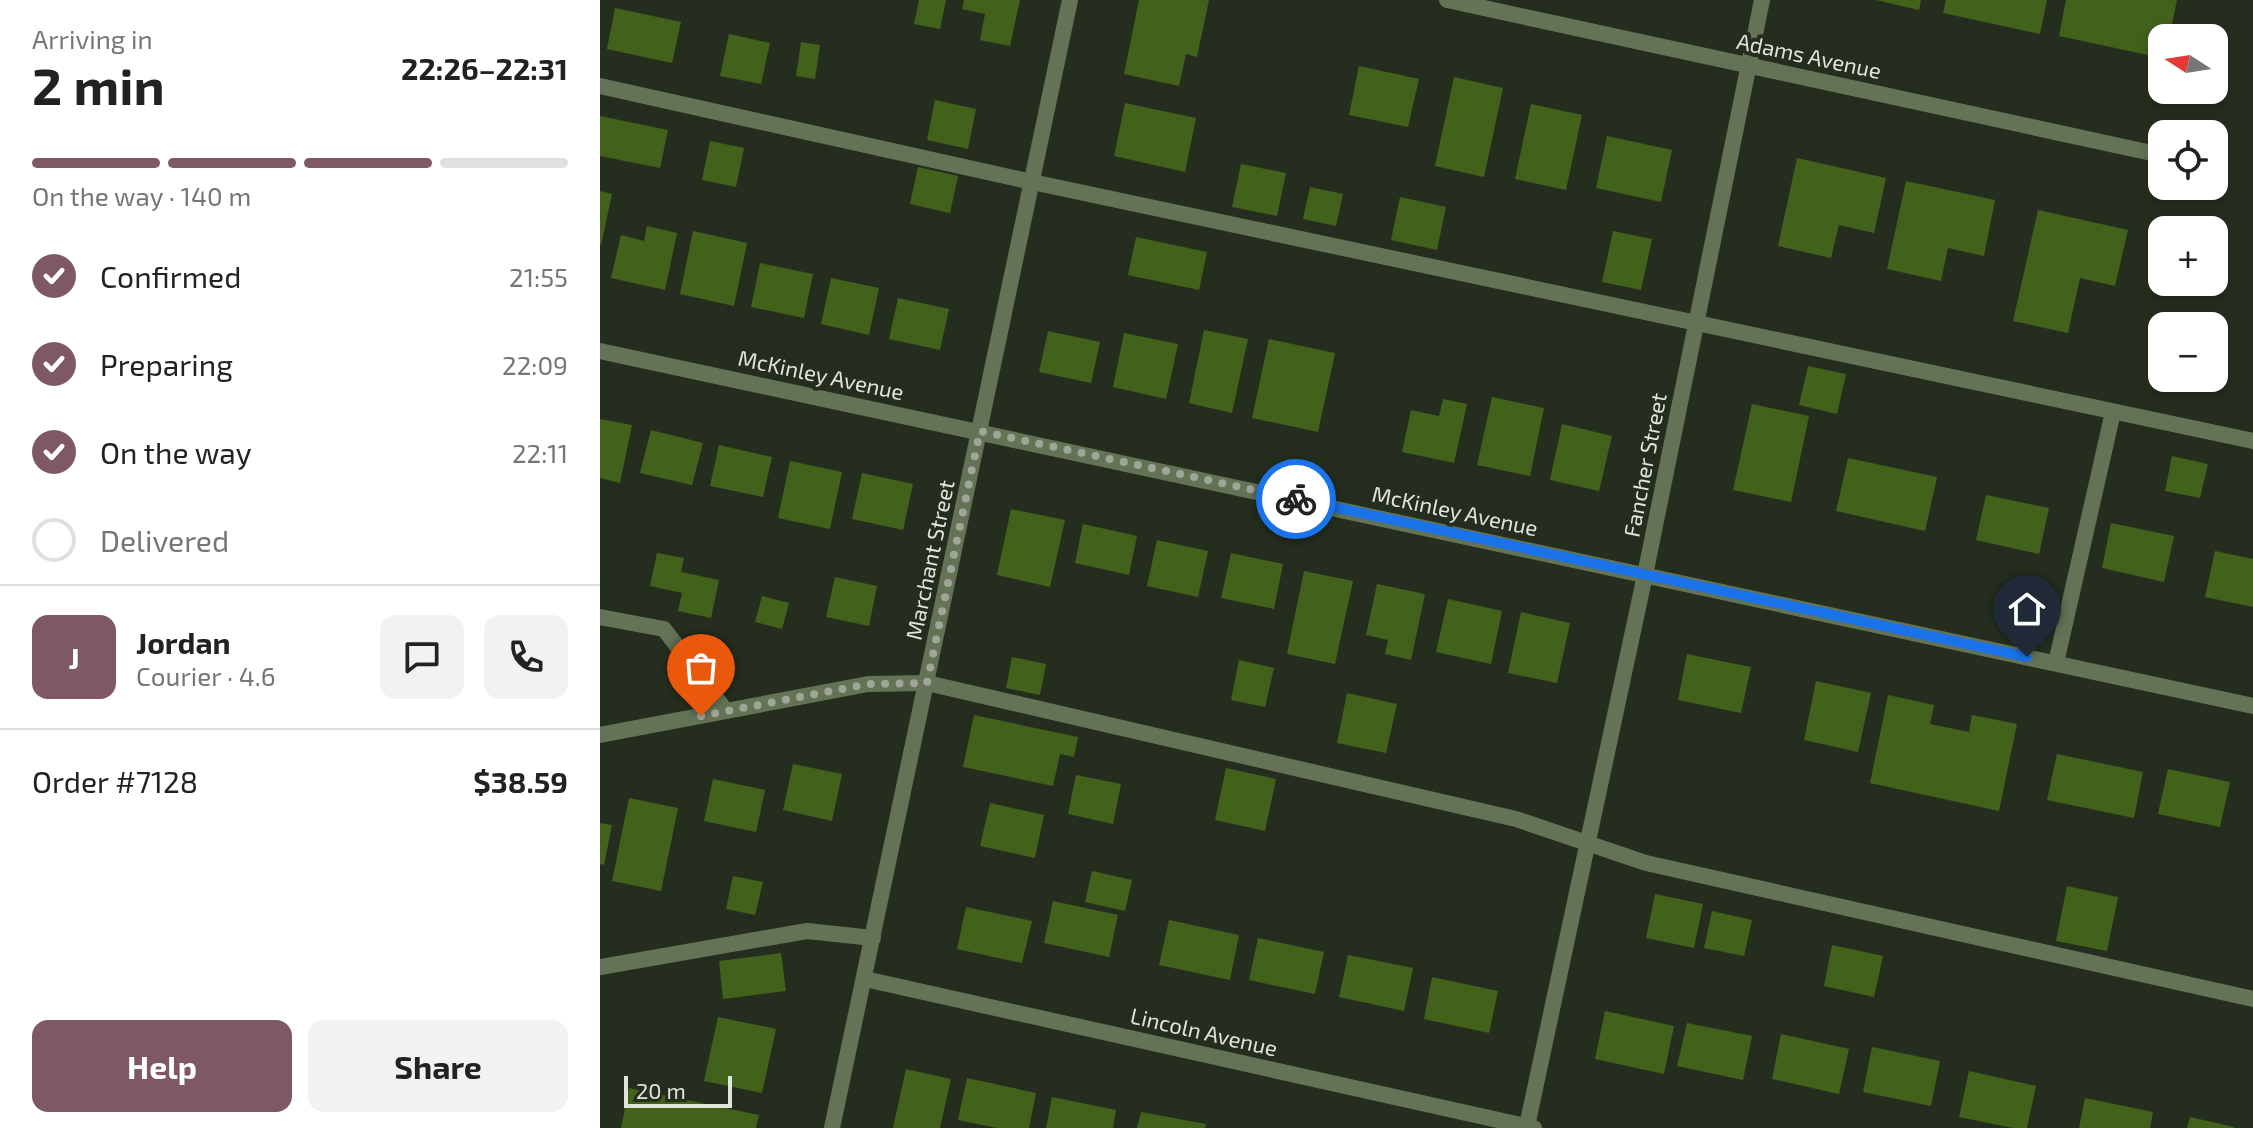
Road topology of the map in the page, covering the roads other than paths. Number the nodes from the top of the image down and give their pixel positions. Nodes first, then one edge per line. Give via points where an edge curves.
1 (1070, 0) edge
2 (1447, 0) edge
3 (1762, 0) edge
4 (1748, 65) junction
5 (600, 86) edge
6 (2148, 152) edge
7 (1032, 182) junction
8 (1696, 324) junction
9 (600, 351) edge
10 (2113, 412) junction
11 (980, 431) junction
12 (2253, 441) edge
13 (1645, 575) junction
14 (600, 617) edge
15 (2056, 663) junction
16 (927, 683) junction
17 (2253, 706) edge
18 (726, 711) junction
19 (600, 735) edge
20 (1588, 843) junction
21 (873, 938) junction
22 (600, 967) edge
23 (865, 979) junction
24 (2253, 999) edge
25 (1530, 1127) edge
26 (832, 1128) edge

1 - 7 street, Marchant Street
2 - 4 street, Adams Avenue
3 - 4 street, Fancher Street
4 - 6 street, Adams Avenue
4 - 8 street, Fancher Street
5 - 7 street
7 - 8 street
7 - 11 street, Marchant Street
8 - 10 street
8 - 13 street, Fancher Street
9 - 11 street, McKinley Avenue
10 - 12 street
10 - 15 street
11 - 13 street, McKinley Avenue
11 - 16 street, Marchant Street
13 - 15 street, McKinley Avenue
13 - 20 street, Fancher Street
14 - 18 street via 664,629
15 - 17 street, McKinley Avenue
16 - 18 street via 868,684
16 - 20 street via 1516,819
16 - 21 street, Marchant Street
18 - 19 street
20 - 24 street via 1646,863
20 - 25 street, Fancher Street
21 - 22 street via 807,931
21 - 23 street, Marchant Street
23 - 25 street, Lincoln Avenue
23 - 26 street, Marchant Street

